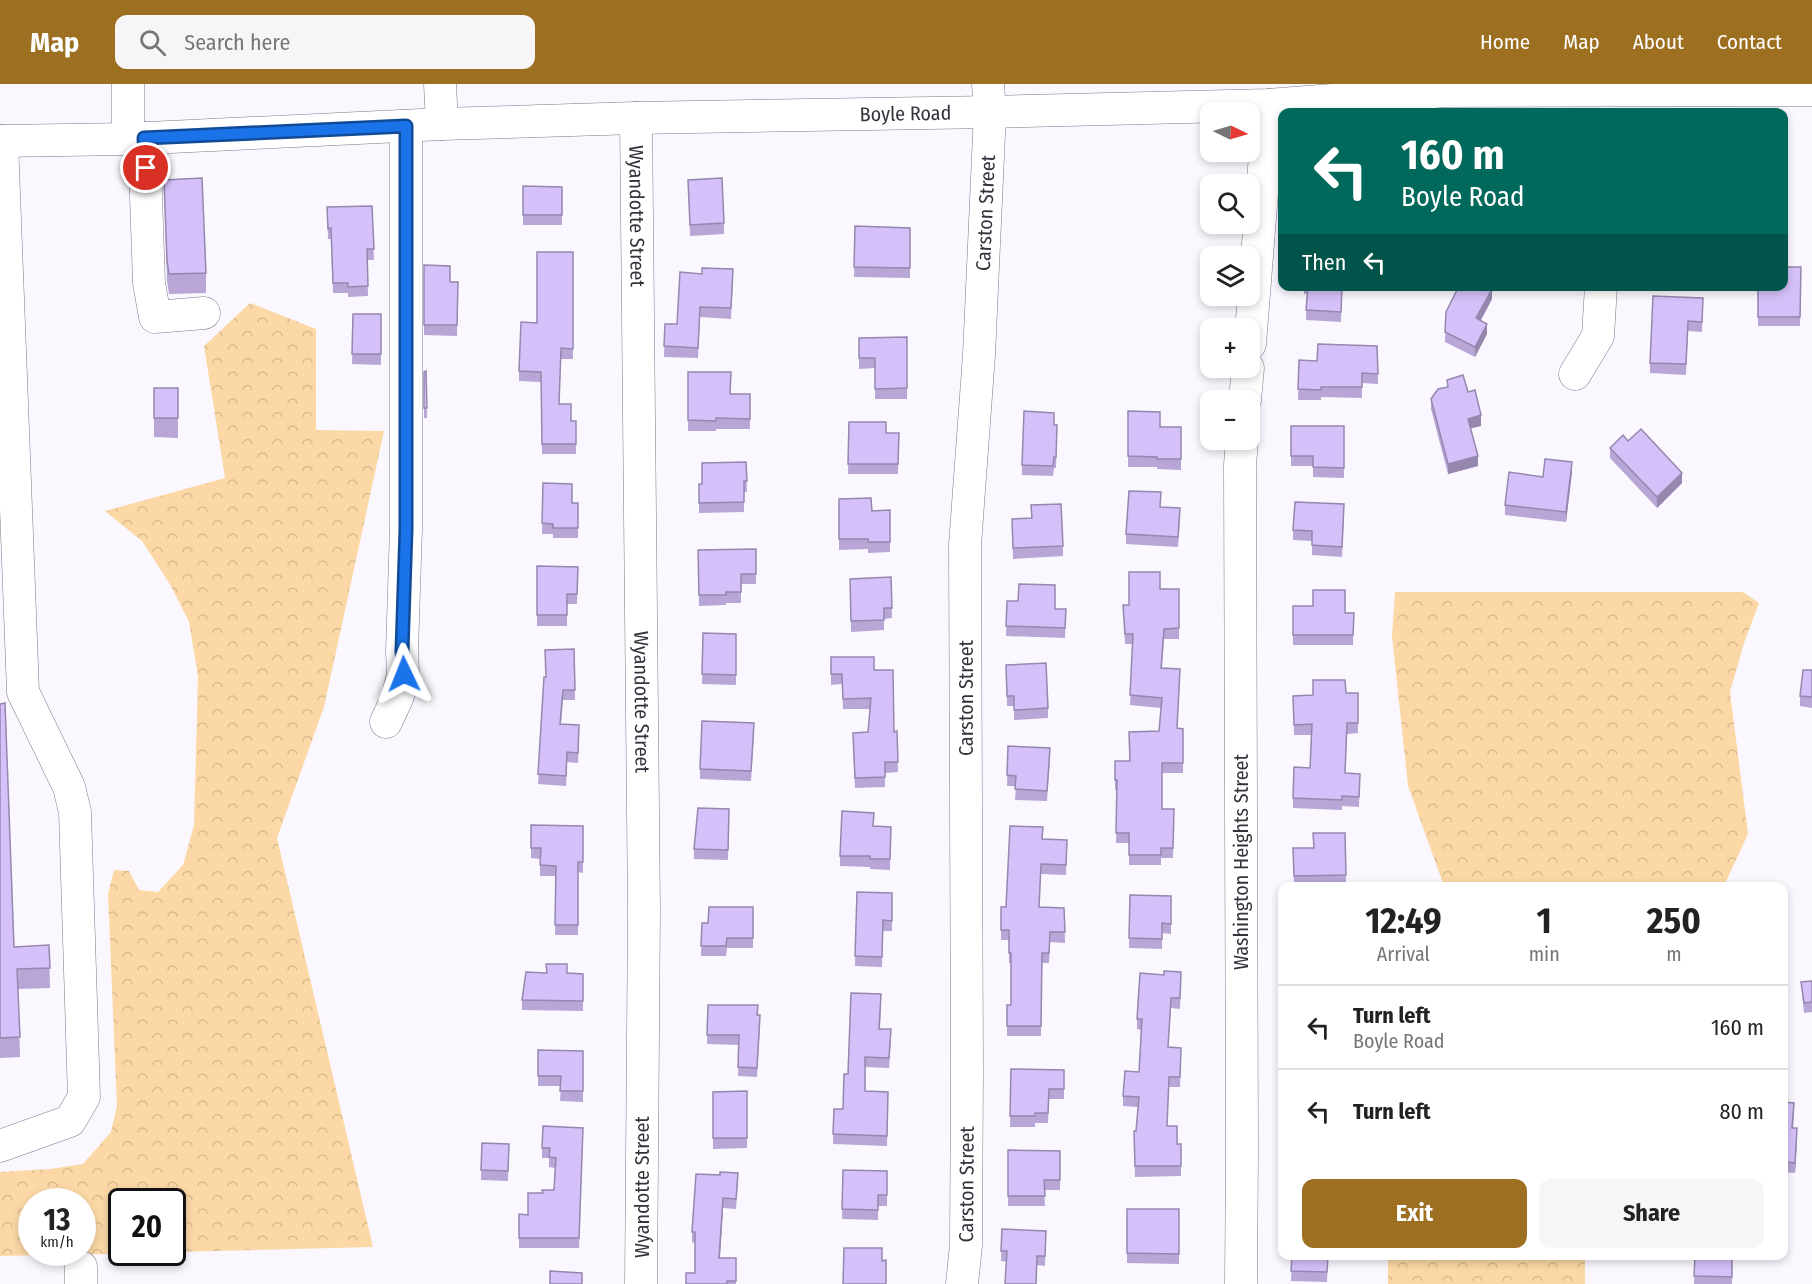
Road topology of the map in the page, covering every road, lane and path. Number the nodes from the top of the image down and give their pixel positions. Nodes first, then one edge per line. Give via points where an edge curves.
1 (128, 84) edge
2 (440, 84) edge
3 (1812, 90) edge
4 (989, 98) edge
5 (1613, 101) edge
6 (1269, 105) junction
7 (636, 118) junction
8 (442, 124) junction
9 (406, 126) junction
10 (136, 138) junction
11 (1, 141) edge
12 (1601, 291) edge
13 (204, 313) dead end
14 (1252, 318) edge
15 (1575, 374) dead end
16 (1241, 450) edge
17 (386, 722) dead end
18 (0, 1146) edge
19 (641, 1284) edge
20 (962, 1284) edge
21 (1241, 1284) edge

1 - 10 street
2 - 8 street
3 - 5 street, Boyle Road
4 - 6 street, Boyle Road
4 - 7 street, Boyle Road
4 - 20 street, Carston Street via 980,355 965,545 967,1082 966,1245
5 - 6 street, Boyle Road via 1446,92
6 - 14 street
7 - 8 street, Boyle Road
7 - 19 street, Wyandotte Street via 644,899
8 - 9 street, Boyle Road
9 - 10 street, Boyle Road
9 - 17 street via 404,674
10 - 11 street, Boyle Road
10 - 13 street via 155,317
11 - 18 street via 23,692 69,787 75,812 84,1097 70,1121
12 - 15 street via 1598,336
16 - 21 street, Washington Heights Street

